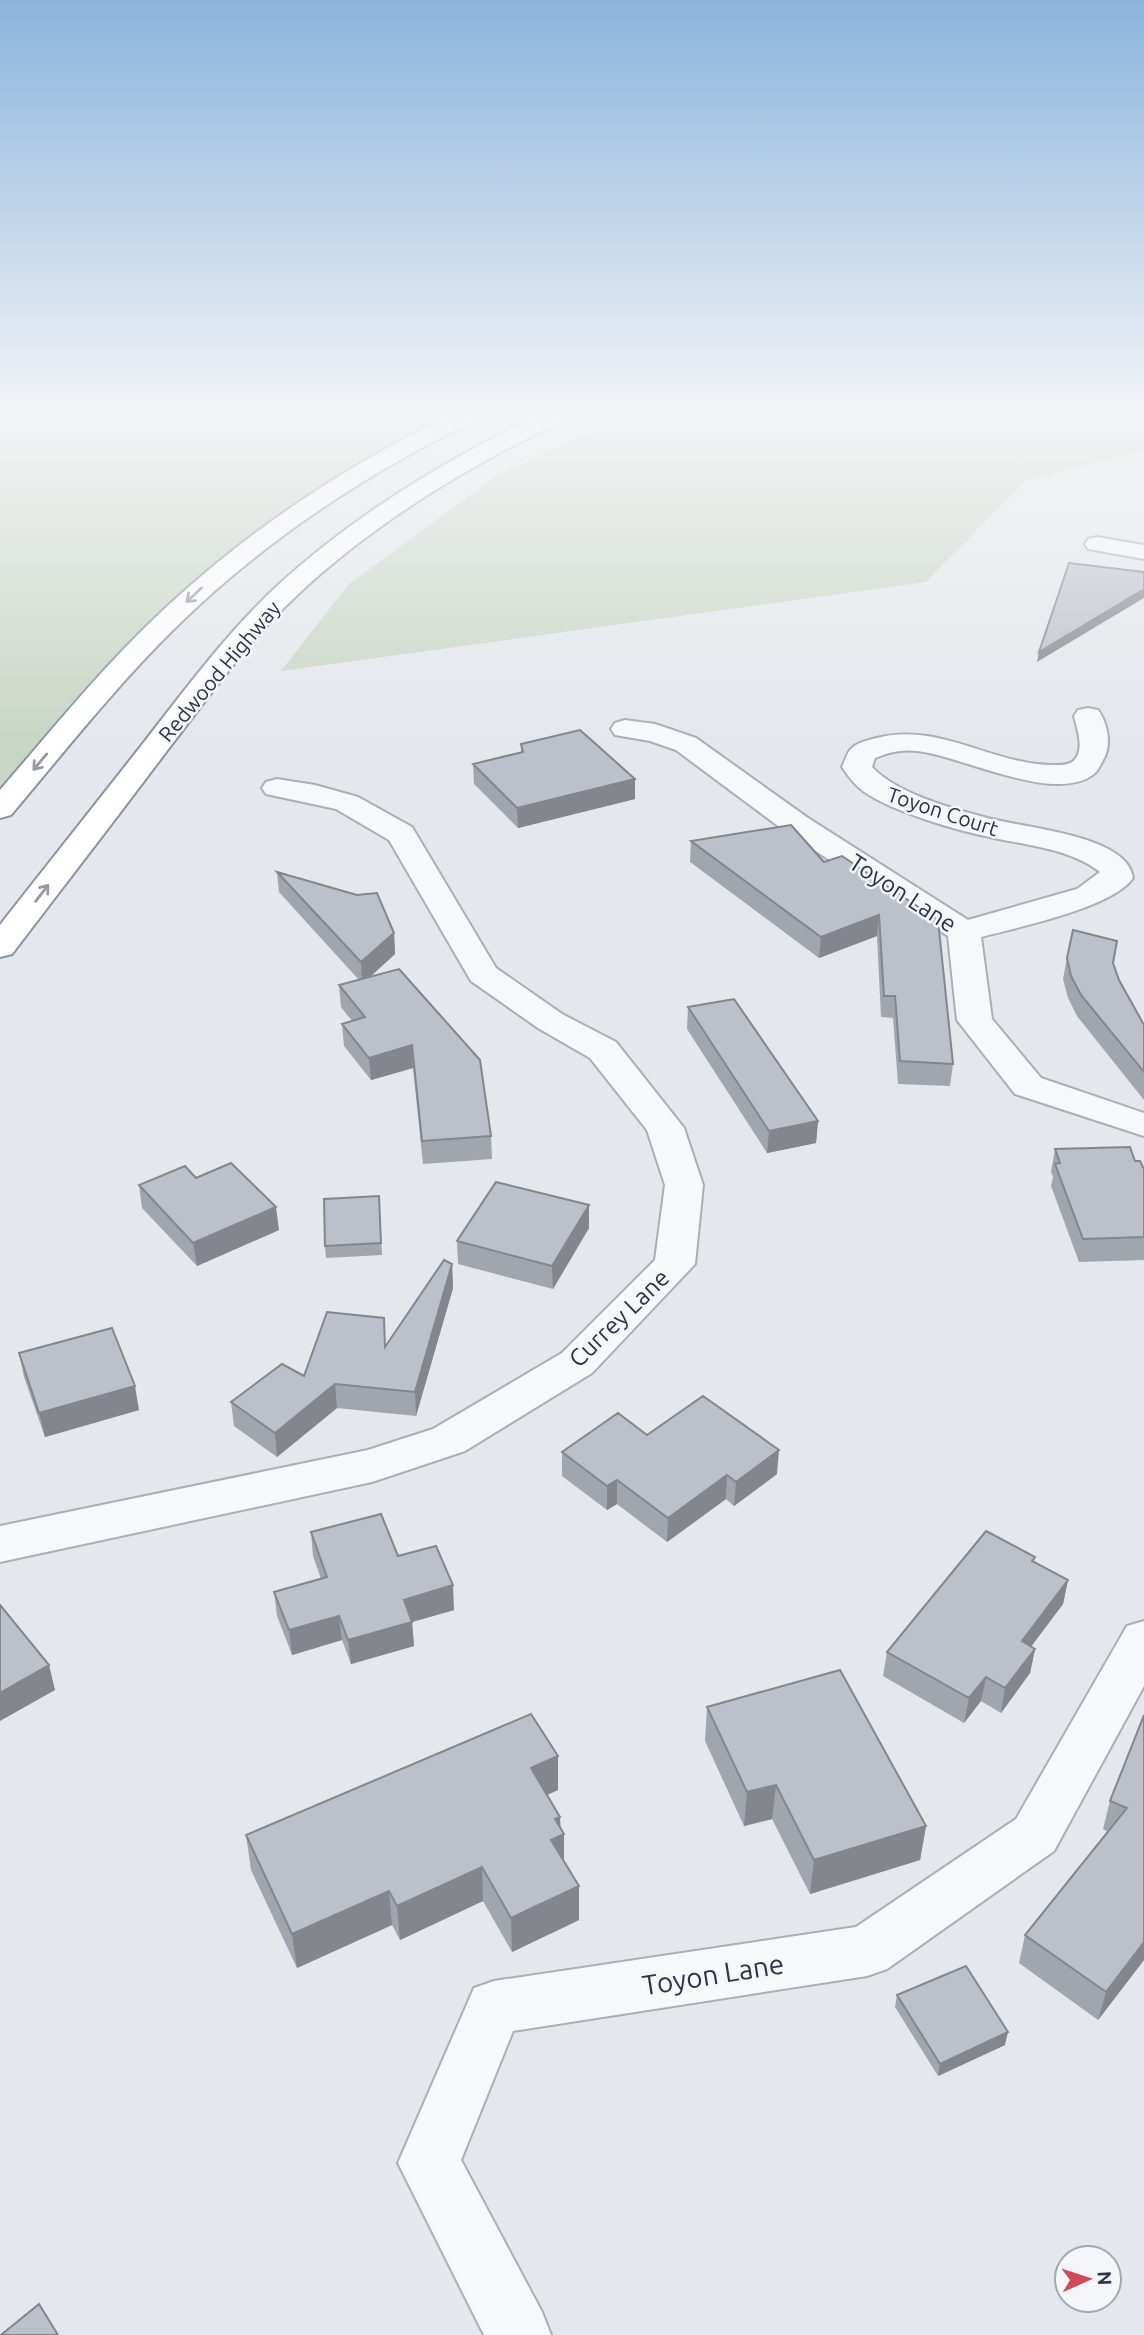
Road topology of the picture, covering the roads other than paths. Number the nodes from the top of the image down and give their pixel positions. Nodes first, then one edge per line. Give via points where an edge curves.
1 (287, 520) edge
2 (376, 520) edge
3 (1097, 544) dead end
4 (1144, 552) edge
5 (1088, 716) dead end
6 (625, 729) dead end
7 (277, 788) dead end
8 (0, 809) edge
9 (964, 932) junction
10 (0, 947) edge
11 (1144, 1125) edge
12 (0, 1544) edge
13 (1144, 1640) edge
14 (519, 2335) edge

1 -> 8 highway via 225,568 134,655
10 -> 2 highway, Redwood Highway via 201,687 284,594
3 - 4 street
5 - 9 street, Toyon Court via 1093,755 1085,766 1063,773 1021,772 920,742 887,742 863,753 857,767 865,780 881,791 977,825 1082,849 1116,869 1117,878 1088,896
6 - 9 street, Toyon Lane via 686,744 797,825
7 - 12 street, Currey Lane via 347,803 401,834 482,974 603,1051 665,1128 684,1185 675,1264 577,1363 449,1440 372,1466
9 - 11 street, Toyon Lane via 975,1020 1028,1086
13 - 14 street, Toyon Lane via 1035,1835 867,1951 494,2007 429,2162

